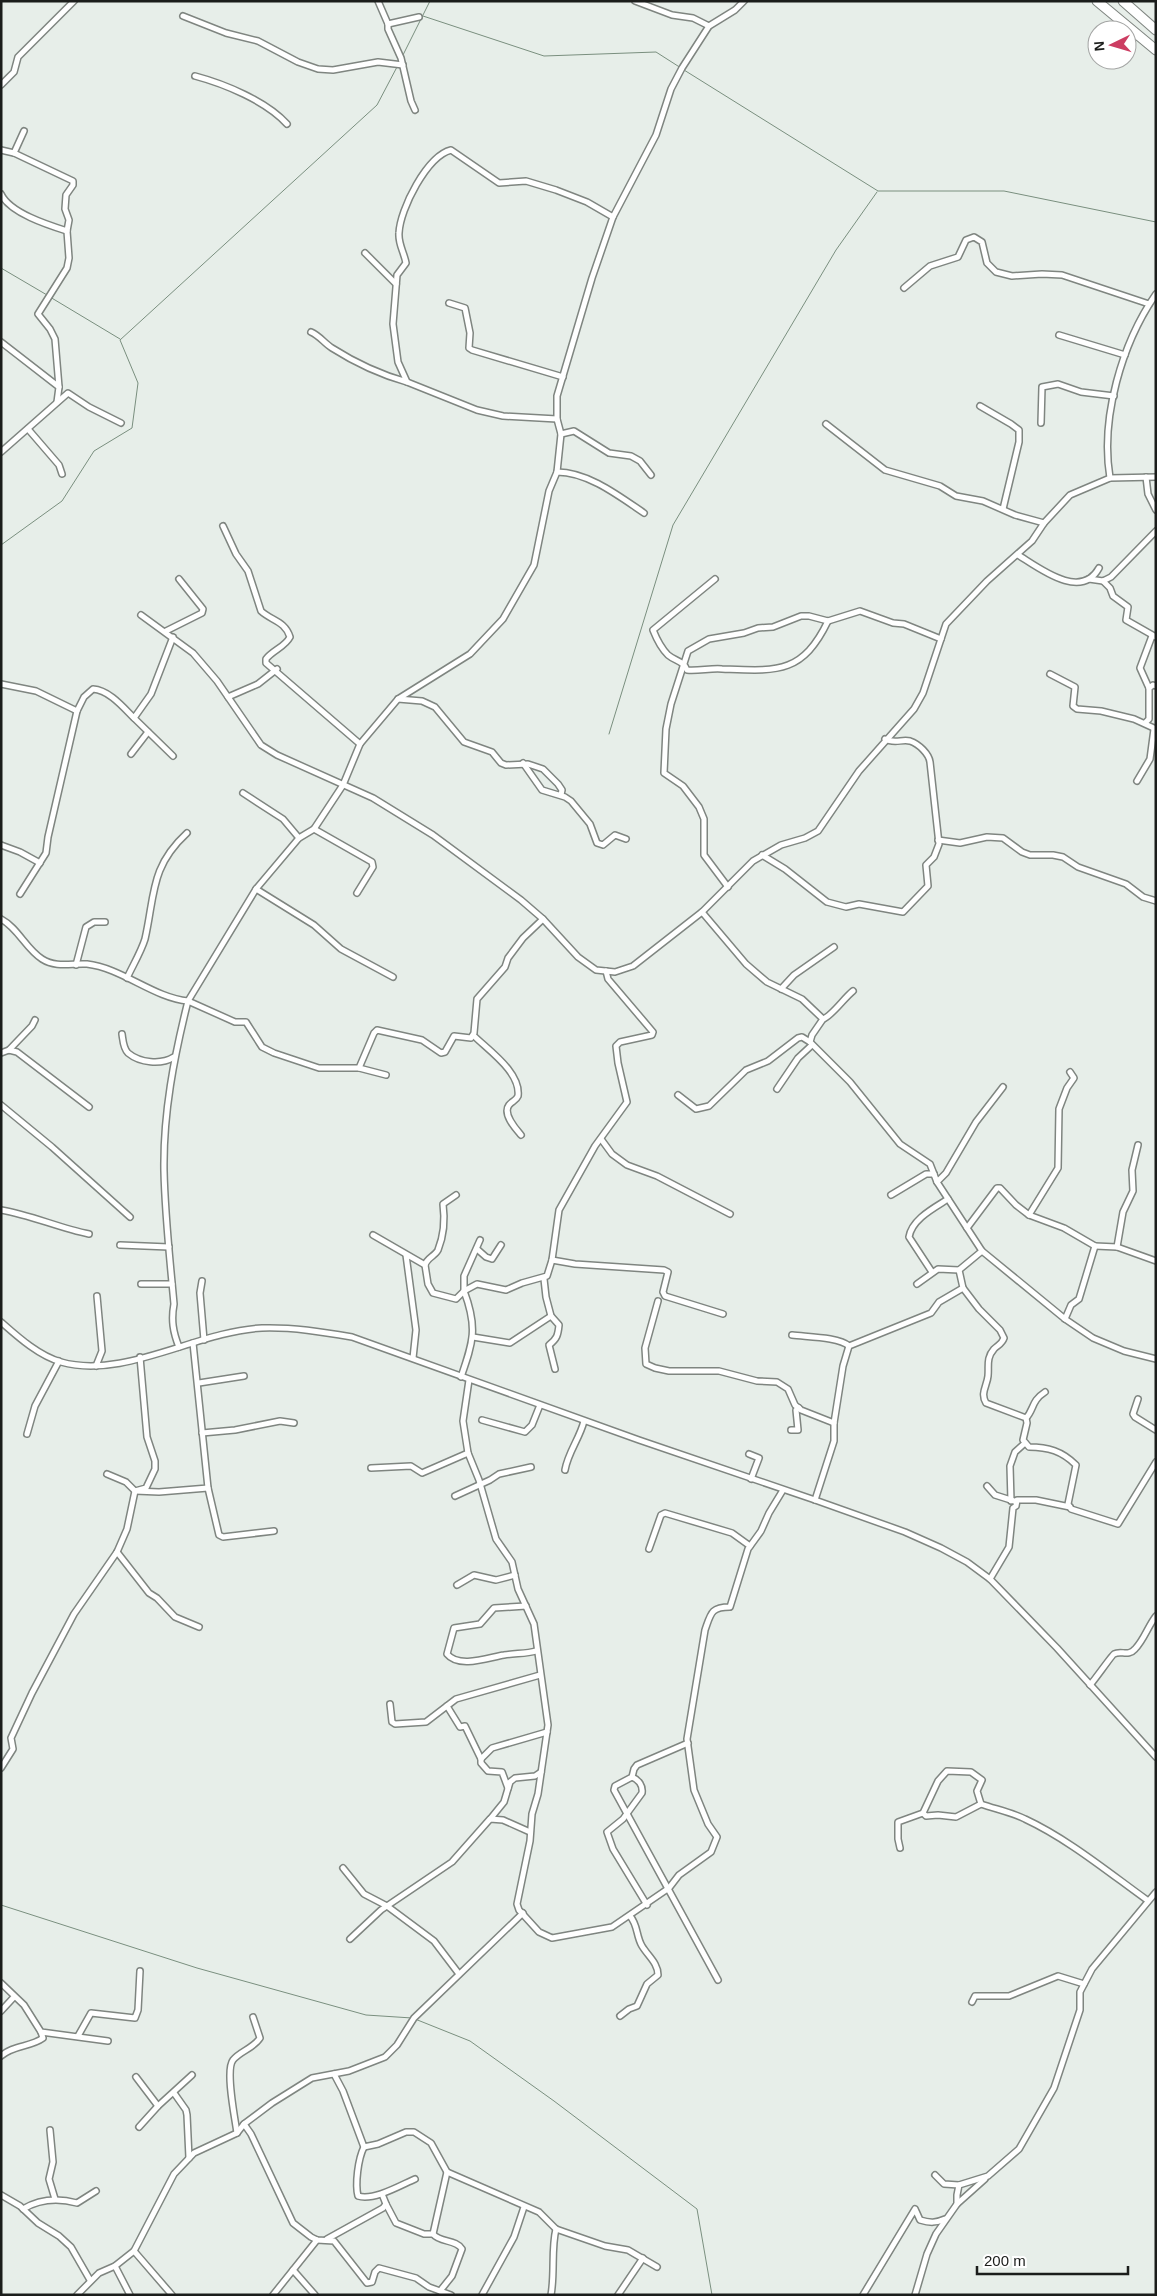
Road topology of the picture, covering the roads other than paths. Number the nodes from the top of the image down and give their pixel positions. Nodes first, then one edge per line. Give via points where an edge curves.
1 (74, 1) edge
2 (378, 1) edge
3 (635, 1) edge
4 (744, 1) edge
5 (1097, 1) edge
6 (1123, 1) edge
7 (183, 16) dead end
8 (419, 17) dead end
9 (388, 24) junction
10 (709, 26) junction
11 (1156, 30) edge
12 (1156, 50) edge
13 (403, 65) junction
14 (195, 76) dead end
15 (1, 85) edge
16 (415, 110) dead end
17 (287, 124) dead end
18 (24, 131) dead end
19 (1, 150) edge
20 (14, 153) junction
21 (1, 194) edge
22 (613, 217) junction
23 (66, 231) junction
24 (365, 252) dead end
25 (396, 284) junction
26 (904, 288) dead end
27 (1156, 294) edge
28 (449, 303) dead end
29 (1149, 304) junction
30 (311, 332) dead end
31 (1060, 335) dead end
32 (1, 342) edge
33 (1125, 355) junction
34 (563, 377) junction
35 (407, 382) junction
36 (59, 387) junction
37 (1114, 396) junction
38 (58, 402) junction
39 (980, 406) dead end
40 (557, 420) junction
41 (121, 423) dead end
42 (1041, 423) dead end
43 (826, 424) dead end
44 (28, 429) junction
45 (561, 434) junction
46 (1, 452) edge
47 (557, 472) junction
48 (62, 474) dead end
49 (651, 475) dead end
50 (1156, 476) edge
51 (1146, 477) junction
52 (1110, 478) junction
53 (1003, 509) junction
54 (1156, 510) edge
55 (644, 512) dead end
56 (1044, 523) junction
57 (223, 526) dead end
58 (1156, 531) edge
59 (1018, 555) junction
60 (1099, 568) dead end
61 (179, 579) dead end
62 (716, 579) dead end
63 (1090, 579) junction
64 (1103, 581) junction
65 (141, 615) dead end
66 (828, 621) junction
67 (166, 632) junction
68 (172, 637) junction
69 (1154, 637) edge
70 (941, 639) junction
71 (685, 665) junction
72 (276, 669) junction
73 (1050, 674) dead end
74 (1, 684) edge
75 (1156, 686) edge
76 (1149, 688) junction
77 (228, 698) junction
78 (398, 699) junction
79 (77, 711) junction
80 (134, 718) junction
81 (1145, 723) junction
82 (1155, 729) edge
83 (148, 732) junction
84 (885, 739) junction
85 (360, 744) junction
86 (131, 754) dead end
87 (173, 756) dead end
88 (523, 763) junction
89 (1137, 781) dead end
90 (343, 786) junction
91 (243, 794) dead end
92 (561, 795) junction
93 (314, 829) junction
94 (187, 833) dead end
95 (298, 838) junction
96 (626, 839) dead end
97 (938, 840) junction
98 (1, 845) edge
99 (762, 855) junction
100 (40, 863) junction
101 (728, 887) junction
102 (256, 889) junction
103 (357, 893) dead end
104 (20, 894) dead end
105 (1156, 901) edge
106 (702, 912) junction
107 (543, 918) junction
108 (1, 919) edge
109 (105, 922) dead end
110 (834, 947) dead end
111 (76, 964) junction
112 (606, 971) junction
113 (393, 977) dead end
114 (127, 978) junction
115 (781, 988) junction
116 (853, 991) dead end
117 (188, 1002) junction
118 (823, 1019) junction
119 (35, 1020) dead end
120 (122, 1034) dead end
121 (473, 1035) junction
122 (811, 1043) junction
123 (10, 1050) junction
124 (1, 1053) edge
125 (174, 1057) junction
126 (359, 1068) junction
127 (1070, 1072) dead end
128 (386, 1076) dead end
129 (1003, 1087) dead end
130 (776, 1089) dead end
131 (678, 1095) dead end
132 (1, 1105) edge
133 (89, 1107) dead end
134 (522, 1135) dead end
135 (601, 1139) junction
136 (1138, 1145) dead end
137 (934, 1174) junction
138 (937, 1182) junction
139 (891, 1194) dead end
140 (456, 1195) dead end
141 (948, 1199) junction
142 (1, 1210) edge
143 (730, 1214) dead end
144 (1029, 1215) junction
145 (130, 1217) dead end
146 (967, 1228) junction
147 (89, 1234) dead end
148 (373, 1235) dead end
149 (480, 1240) dead end
150 (120, 1245) dead end
151 (501, 1245) dead end
152 (1095, 1246) junction
153 (169, 1247) junction
154 (1117, 1248) junction
155 (477, 1249) junction
156 (982, 1251) junction
157 (406, 1254) junction
158 (552, 1260) junction
159 (1156, 1261) edge
160 (425, 1265) junction
161 (959, 1270) junction
162 (932, 1272) junction
163 (544, 1279) junction
164 (202, 1280) dead end
165 (141, 1284) dead end
166 (172, 1284) junction
167 (917, 1284) dead end
168 (963, 1288) junction
169 (464, 1292) junction
170 (97, 1296) dead end
171 (658, 1301) dead end
172 (723, 1314) dead end
173 (551, 1316) junction
174 (1065, 1319) junction
175 (1, 1322) edge
176 (792, 1335) dead end
177 (474, 1338) junction
178 (204, 1340) junction
179 (194, 1343) junction
180 (850, 1346) junction
181 (178, 1347) junction
182 (140, 1357) junction
183 (413, 1358) junction
184 (1156, 1358) edge
185 (59, 1362) junction
186 (96, 1366) junction
187 (555, 1369) dead end
188 (244, 1376) dead end
189 (461, 1377) junction
190 (469, 1380) junction
191 (199, 1383) junction
192 (1045, 1392) dead end
193 (1138, 1399) dead end
194 (540, 1405) junction
195 (799, 1408) junction
196 (1026, 1418) junction
197 (482, 1420) dead end
198 (584, 1421) junction
199 (294, 1423) dead end
200 (834, 1423) junction
201 (791, 1430) dead end
202 (1156, 1430) edge
203 (202, 1433) junction
204 (26, 1434) dead end
205 (1025, 1443) junction
206 (468, 1453) junction
207 (750, 1454) dead end
208 (1156, 1462) edge
209 (531, 1467) dead end
210 (371, 1468) dead end
211 (565, 1470) dead end
212 (107, 1474) dead end
213 (207, 1477) junction
214 (751, 1479) junction
215 (480, 1485) junction
216 (987, 1486) dead end
217 (198, 1488) junction
218 (208, 1488) junction
219 (783, 1490) junction
220 (135, 1491) junction
221 (455, 1496) dead end
222 (815, 1500) junction
223 (1014, 1500) junction
224 (1070, 1507) junction
225 (274, 1531) dead end
226 (750, 1546) junction
227 (649, 1549) dead end
228 (117, 1552) junction
229 (515, 1575) junction
230 (990, 1579) junction
231 (458, 1585) dead end
232 (526, 1606) junction
233 (1156, 1616) edge
234 (199, 1627) dead end
235 (536, 1651) junction
236 (540, 1675) junction
237 (1090, 1685) junction
238 (390, 1704) dead end
239 (447, 1706) junction
240 (548, 1732) junction
241 (688, 1743) junction
242 (1156, 1757) edge
243 (481, 1759) junction
244 (1, 1768) edge
245 (541, 1771) junction
246 (632, 1777) junction
247 (508, 1788) junction
248 (980, 1804) junction
249 (628, 1812) junction
250 (923, 1814) junction
251 (490, 1819) junction
252 (530, 1832) junction
253 (900, 1848) dead end
254 (343, 1868) dead end
255 (669, 1888) junction
256 (1156, 1892) edge
257 (1147, 1900) junction
258 (647, 1905) junction
259 (387, 1906) junction
260 (523, 1913) junction
261 (630, 1916) junction
262 (350, 1939) dead end
263 (140, 1971) dead end
264 (459, 1974) junction
265 (718, 1980) dead end
266 (1, 1983) edge
267 (1084, 1984) junction
268 (14, 1997) junction
269 (972, 2002) dead end
270 (1, 2010) edge
271 (620, 2016) dead end
272 (253, 2017) dead end
273 (41, 2032) junction
274 (78, 2036) junction
275 (108, 2040) dead end
276 (1, 2056) edge
277 (334, 2074) junction
278 (192, 2075) dead end
279 (136, 2077) dead end
280 (174, 2093) junction
281 (158, 2106) junction
282 (244, 2124) junction
283 (139, 2127) dead end
284 (50, 2130) dead end
285 (237, 2133) junction
286 (364, 2147) junction
287 (189, 2158) junction
288 (447, 2172) junction
289 (935, 2175) dead end
290 (988, 2176) junction
291 (415, 2179) dead end
292 (960, 2185) junction
293 (96, 2191) dead end
294 (382, 2194) junction
295 (1, 2195) edge
296 (55, 2199) junction
297 (386, 2204) junction
298 (957, 2204) junction
299 (524, 2207) junction
300 (23, 2209) junction
301 (948, 2218) junction
302 (556, 2229) junction
303 (433, 2234) junction
304 (327, 2239) junction
305 (317, 2240) junction
306 (134, 2251) junction
307 (643, 2258) junction
308 (115, 2266) junction
309 (657, 2267) dead end
310 (293, 2270) junction
311 (90, 2280) junction
312 (440, 2290) junction
313 (77, 2295) edge
314 (130, 2295) edge
315 (172, 2295) edge
316 (273, 2295) edge
317 (315, 2295) edge
318 (451, 2295) edge
319 (482, 2295) edge
320 (551, 2295) edge
321 (618, 2295) edge
322 (863, 2295) edge
323 (915, 2295) edge

1 - 15 street via 18,57 14,72
2 - 9 street
3 - 10 street
4 - 10 street
5 - 12 highway
6 - 11 highway
7 - 13 street via 258,42 318,69 333,70 378,62
8 - 9 street
9 - 13 street
10 - 22 street via 671,89 656,135
13 - 16 street
14 - 17 street via 245,95
18 - 20 street
19 - 20 street
20 - 23 street via 73,181 66,195 65,209 69,220
21 - 23 street via 4,200 21,211 44,224
22 - 25 street via 587,202 526,181 499,183 451,150 422,174 406,205 398,232 406,263 397,275
22 - 34 street
23 - 36 street via 67,268 38,314 55,339
24 - 25 street
25 - 35 street via 393,324 398,362
26 - 29 street via 930,266 958,257 966,240 974,237 982,242 987,263 996,272 1012,276 1062,275
27 - 29 street
28 - 34 street via 465,308 469,348
29 - 33 street via 1136,325
30 - 35 street via 331,347 392,378
31 - 33 street
32 - 36 street
33 - 37 street
34 - 40 street via 557,396
35 - 40 street via 477,410 503,416
36 - 38 street
37 - 42 street via 1081,392 1058,384 1042,387
37 - 52 street via 1107,459
38 - 41 street via 68,393
38 - 44 street
39 - 53 street via 1019,430
40 - 45 street
43 - 53 street via 885,470
44 - 46 street
44 - 48 street via 59,465
45 - 47 street
45 - 49 street via 574,431 609,453 631,456 640,461
47 - 55 street via 566,472 602,486
47 - 78 street via 549,491 534,565 503,619 470,654
50 - 51 street
51 - 52 street
51 - 54 street via 1148,494
52 - 56 street via 1070,495
53 - 56 street
56 - 59 street via 1032,542
57 - 72 street via 248,571 261,611 282,623 288,631 288,642 266,659 266,663
58 - 64 street via 1124,566
59 - 63 street via 1068,582
59 - 70 street via 986,581 946,624
60 - 63 street
61 - 67 street via 203,609 202,613
62 - 71 street via 653,630 657,642 670,656
63 - 64 street
64 - 69 street via 1113,596 1128,607 1126,620
65 - 67 street
66 - 70 street via 860,611
66 - 71 street via 801,616 773,627 710,639 688,651
66 - 71 street via 822,635 805,656 782,669 687,670
67 - 68 street
68 - 77 street via 193,653
68 - 80 street via 151,694
69 - 76 street via 1140,668
70 - 84 street via 923,693 914,709
71 - 101 street via 670,704 664,773 683,786 699,807 704,819 704,855
72 - 77 street via 258,684
72 - 85 street
73 - 81 street via 1075,686 1073,706 1077,709 1101,711
74 - 79 street via 36,690
75 - 76 street
76 - 81 street via 1149,719
77 - 90 street via 261,745
78 - 85 street
78 - 88 street via 422,701 435,707 464,742 492,752 501,763
79 - 80 street via 84,697 97,689 123,706
79 - 100 street via 46,853
80 - 83 street
81 - 82 street
82 - 89 street via 1150,759
83 - 86 street
83 - 87 street
84 - 97 street via 890,742 909,741 929,757
84 - 99 street via 818,831
85 - 90 street
88 - 92 street via 542,790
88 - 92 street via 549,774 562,790
90 - 93 street
90 - 107 street via 373,798 433,835
91 - 95 street via 283,819
92 - 96 street via 571,801 590,824 597,844 603,844 615,835
93 - 95 street
93 - 103 street via 372,862 373,867
94 - 114 street via 174,845 161,868 152,894 144,942
95 - 102 street
97 - 99 street via 937,851 926,865 928,886 903,912 827,902
97 - 105 street via 960,843 986,837 1002,838 1022,852 1063,858 1078,867 1126,884 1143,897
98 - 100 street
99 - 101 street via 753,860
100 - 104 street
101 - 106 street
102 - 113 street via 314,925 341,949
102 - 117 street
106 - 112 street via 634,966 615,972
106 - 115 street via 746,964 767,982
107 - 112 street via 578,957 596,970
107 - 121 street via 522,938 505,967 478,999
108 - 111 street via 42,959 53,964
109 - 111 street via 86,926
110 - 115 street
111 - 114 street via 88,964
112 - 135 street via 608,979 653,1032 616,1046 627,1102
114 - 117 street
115 - 118 street via 802,999
116 - 118 street via 829,1017
117 - 125 street
117 - 126 street via 235,1022 246,1022 262,1047 274,1053 319,1068
118 - 122 street via 812,1035
119 - 123 street
120 - 125 street via 124,1046 132,1055 156,1063
121 - 126 street via 471,1038 454,1036 445,1052 441,1053 422,1040 378,1030
121 - 134 street via 496,1055 516,1082 518,1096 507,1111
122 - 130 street
122 - 131 street via 798,1038 768,1061 751,1066 705,1108 696,1109
122 - 137 street via 846,1077 900,1144 930,1164
123 - 124 street
123 - 133 street
125 - 153 street via 164,1170
126 - 128 street
127 - 144 street via 1074,1078 1066,1088 1059,1109 1058,1168
129 - 138 street
132 - 145 street
135 - 143 street via 612,1154 627,1164
135 - 158 street via 559,1210
136 - 154 street via 1132,1170 1134,1191 1123,1212
137 - 138 street
137 - 139 street via 926,1174
138 - 141 street
140 - 160 street via 443,1204 445,1220 437,1250
141 - 146 street
141 - 162 street via 913,1224 909,1232 908,1237
142 - 147 street
144 - 146 street via 1005,1191 997,1188
144 - 152 street via 1064,1228
146 - 156 street
148 - 157 street
149 - 155 street
150 - 153 street
151 - 155 street via 492,1259
152 - 154 street
152 - 174 street via 1079,1299 1071,1305
153 - 166 street
154 - 159 street
155 - 169 street via 464,1276
156 - 161 street
156 - 174 street
157 - 160 street
157 - 183 street via 416,1330
158 - 163 street
158 - 172 street via 664,1270 668,1272 664,1296
160 - 169 street via 433,1293 456,1298
161 - 162 street via 938,1269
161 - 168 street
162 - 167 street
163 - 169 street via 506,1290 477,1284
163 - 173 street
164 - 178 street
165 - 166 street
166 - 181 street via 174,1304 171,1318
168 - 180 street via 939,1302 931,1312
168 - 196 street via 1004,1338 986,1366 988,1377 984,1399 986,1403
169 - 177 street
170 - 186 street via 102,1351
171 - 195 street via 645,1348 646,1364 669,1370 719,1371 757,1381 777,1382 788,1389
173 - 177 street via 510,1343
173 - 187 street via 560,1325 558,1336 549,1345
174 - 184 street via 1093,1338 1124,1351
175 - 185 street
176 - 180 street via 835,1339
177 - 189 street
178 - 179 street
178 - 183 street via 261,1328 320,1332 352,1338
179 - 181 street
179 - 191 street
180 - 200 street via 842,1366
181 - 182 street
182 - 186 street
182 - 220 street via 147,1438 154,1469 146,1488
183 - 189 street
185 - 186 street
185 - 204 street via 35,1406
188 - 191 street
189 - 190 street
190 - 194 street
190 - 206 street via 463,1421
191 - 203 street
192 - 196 street via 1034,1402
193 - 202 street via 1133,1414 1135,1418
194 - 197 street via 532,1425 525,1432
194 - 198 street
195 - 200 street
195 - 201 street via 796,1410 798,1430
196 - 205 street
198 - 211 street
198 - 214 street
199 - 203 street via 280,1421
200 - 222 street via 834,1441
203 - 213 street
205 - 223 street via 1014,1452 1010,1466
205 - 224 street via 1029,1447 1048,1447 1076,1465
206 - 210 street via 422,1474 411,1466
206 - 215 street
207 - 214 street via 759,1458
208 - 224 street via 1118,1524 1076,1512
209 - 215 street via 499,1474
212 - 220 street via 126,1482
213 - 217 street
213 - 218 street
214 - 219 street
215 - 221 street
215 - 229 street via 493,1532 512,1562
216 - 223 street via 995,1495
217 - 218 street
217 - 220 street
218 - 225 street via 219,1535
219 - 222 street
219 - 226 street
220 - 228 street via 127,1529
222 - 230 street via 941,1548
223 - 224 street via 1036,1500
223 - 230 street via 1016,1506 1013,1508 1009,1547
226 - 227 street via 732,1533 665,1513 661,1515
226 - 241 street via 730,1607 719,1607 711,1613 705,1630
228 - 234 street via 149,1593 175,1617
228 - 244 street via 74,1614 50,1658 11,1738 13,1748
229 - 231 street via 496,1580 474,1575
229 - 232 street
230 - 237 street
232 - 235 street via 534,1624
232 - 235 street via 494,1608 480,1624 454,1628 447,1654 453,1659 476,1662
233 - 237 street via 1134,1650 1129,1654 1112,1655
235 - 236 street
236 - 239 street via 456,1699
236 - 240 street
237 - 242 street
238 - 239 street via 392,1722 399,1725 426,1722
239 - 243 street via 456,1723 460,1727 465,1726
240 - 243 street via 492,1748
240 - 245 street
241 - 246 street via 637,1765
241 - 255 street via 694,1790 716,1837 711,1852 679,1875
243 - 247 street via 488,1771 502,1772
245 - 247 street via 535,1776 515,1778
245 - 252 street
246 - 249 street via 637,1779 642,1793
246 - 249 street via 615,1786 614,1790
247 - 251 street via 504,1802
248 - 250 street via 956,1817
248 - 250 street via 977,1791 982,1780 971,1772 947,1771 938,1781
248 - 257 street via 1037,1825
249 - 255 street
249 - 258 street via 607,1832 613,1849
250 - 253 street via 898,1822
251 - 252 street via 503,1820
251 - 259 street via 452,1862
252 - 260 street via 516,1898
254 - 259 street via 364,1894
255 - 258 street
255 - 265 street
256 - 257 street
257 - 267 street via 1092,1968
258 - 261 street
259 - 262 street
259 - 264 street via 434,1941
260 - 261 street via 539,1932 552,1938 612,1927
260 - 264 street
261 - 271 street via 658,1975 647,1984 637,2006
263 - 274 street via 138,2010 134,2018 91,2013
264 - 277 street via 414,2018 397,2046 385,2057
266 - 268 street
267 - 269 street via 1058,1976 1012,1995 975,1996
267 - 290 street via 1080,1992 1080,2010 1054,2088 1019,2149
268 - 270 street
268 - 273 street via 24,2005
272 - 285 street via 260,2038 234,2058 229,2068
273 - 274 street
273 - 276 street via 43,2038 38,2042 7,2051
274 - 275 street
277 - 282 street via 312,2078 296,2086
277 - 286 street
278 - 280 street
279 - 281 street
280 - 281 street
280 - 287 street via 186,2110
281 - 283 street
282 - 285 street
282 - 305 street via 293,2224
284 - 296 street via 53,2162 49,2179
285 - 287 street
286 - 288 street via 414,2132 431,2143
286 - 294 street via 358,2169 358,2196
287 - 306 street via 174,2174
288 - 299 street
288 - 303 street
289 - 292 street via 944,2184
290 - 292 street
290 - 298 street
291 - 294 street
292 - 298 street
293 - 296 street via 77,2203
294 - 297 street
295 - 300 street
296 - 300 street
297 - 303 street via 396,2223 424,2234
297 - 304 street
298 - 301 street
299 - 302 street via 539,2212
299 - 319 street via 514,2237
300 - 311 street via 71,2247
301 - 322 street via 937,2223 920,2220 916,2209
301 - 323 street via 927,2254
302 - 307 street via 628,2250
302 - 320 street
303 - 312 street via 440,2240 460,2245 462,2249 452,2276
304 - 305 street
304 - 312 street via 334,2241 367,2283 372,2282 379,2268 416,2278
305 - 310 street
306 - 308 street
306 - 315 street
307 - 309 street
307 - 321 street
308 - 311 street via 99,2272
308 - 314 street
310 - 316 street
310 - 317 street
311 - 313 street
312 - 318 street

